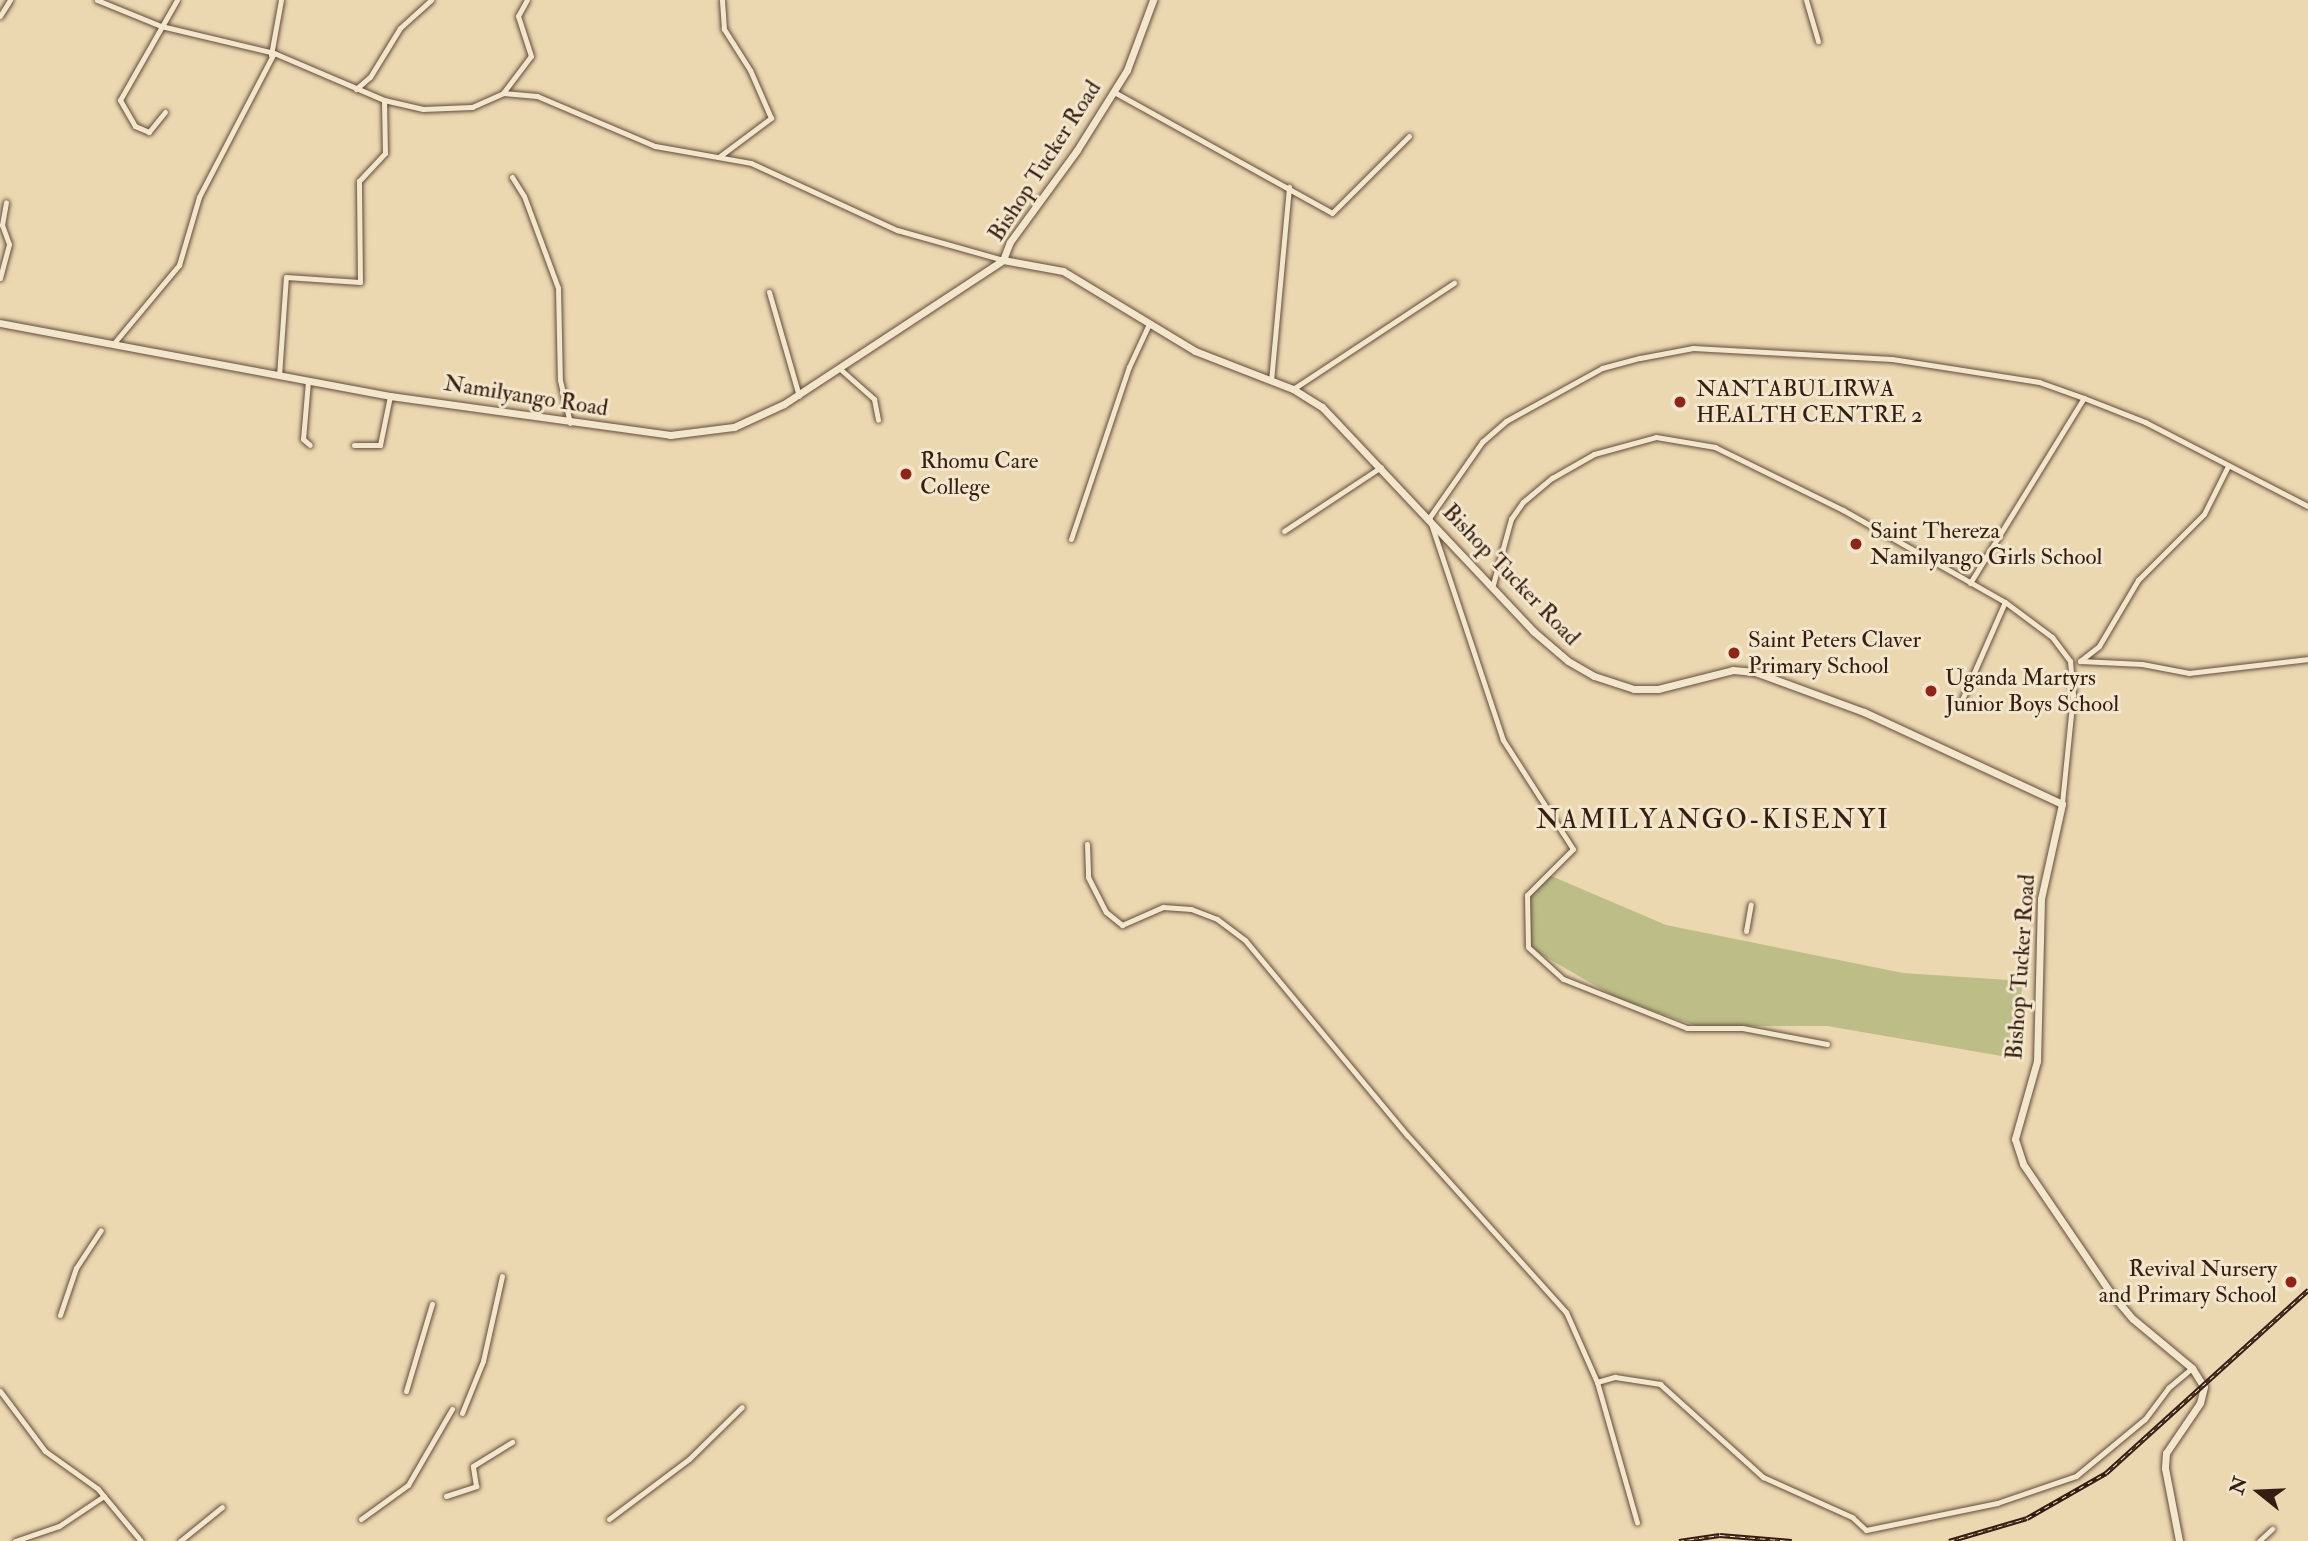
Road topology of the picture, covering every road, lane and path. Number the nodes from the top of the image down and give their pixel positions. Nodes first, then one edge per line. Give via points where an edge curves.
1 (10, 0) edge
2 (97, 0) edge
3 (177, 0) edge
4 (281, 0) edge
5 (431, 0) edge
6 (527, 0) edge
7 (722, 0) edge
8 (1153, 0) edge
9 (1806, 0) edge
10 (0, 16) edge
11 (161, 26) junction
12 (1818, 41) dead end
13 (272, 54) junction
14 (356, 89) junction
15 (1114, 92) junction
16 (503, 93) junction
17 (384, 100) junction
18 (165, 111) dead end
19 (1409, 136) dead end
20 (720, 156) junction
21 (512, 177) dead end
22 (1289, 187) junction
23 (6, 202) dead end
24 (1003, 260) junction
25 (0, 278) edge
26 (1454, 283) dead end
27 (769, 292) dead end
28 (0, 323) edge
29 (1149, 324) junction
30 (114, 343) junction
31 (839, 368) junction
32 (279, 376) junction
33 (307, 382) junction
34 (1271, 382) junction
35 (1293, 389) junction
36 (390, 396) junction
37 (799, 396) junction
38 (2084, 398) junction
39 (878, 420) dead end
40 (570, 423) junction
41 (310, 445) dead end
42 (354, 445) dead end
43 (2228, 466) junction
44 (1381, 467) junction
45 (2308, 506) edge
46 (1429, 518) junction
47 (1284, 531) dead end
48 (1071, 539) dead end
49 (1970, 583) junction
50 (1492, 588) junction
51 (2005, 603) junction
52 (2308, 659) edge
53 (2070, 661) junction
54 (2080, 661) junction
55 (1961, 702) dead end
56 (2062, 804) junction
57 (1087, 844) dead end
58 (1751, 904) dead end
59 (1746, 931) dead end
60 (1827, 1044) dead end
61 (101, 1230) dead end
62 (502, 1276) dead end
63 (432, 1304) dead end
64 (60, 1315) dead end
65 (2192, 1368) junction
66 (1597, 1381) junction
67 (0, 1391) edge
68 (406, 1391) dead end
69 (742, 1407) dead end
70 (452, 1409) dead end
71 (462, 1413) dead end
72 (512, 1442) dead end
73 (104, 1496) junction
74 (446, 1496) dead end
75 (222, 1507) dead end
76 (361, 1519) dead end
77 (609, 1519) dead end
78 (1637, 1522) dead end
79 (2272, 1529) dead end
80 (15, 1541) edge
81 (141, 1541) edge
82 (180, 1541) edge
83 (2179, 1541) edge
84 (2259, 1541) edge

1 - 10 street
2 - 11 street
3 - 11 street
4 - 13 street
5 - 14 street via 400,28 370,77
6 - 16 street via 518,16 531,56
7 - 20 street via 724,29 750,70 771,118
8 - 15 main road, Bishop Tucker Road
9 - 12 street
11 - 13 street
11 - 18 street via 120,100 135,126 149,132
13 - 14 street
13 - 30 street via 199,197 179,265
14 - 17 street
15 - 22 street via 1255,173
15 - 24 main road, Bishop Tucker Road via 1010,242
16 - 17 street via 472,107 451,109
16 - 20 street via 557,102 654,146
17 - 32 street via 385,153 359,181 360,282 286,277
19 - 22 street via 1337,213
20 - 24 street via 769,170 897,230
21 - 40 street via 558,288 559,373
22 - 34 street
23 - 25 street via 2,225 9,244
24 - 29 main road, Bishop Tucker Road via 1063,271
24 - 31 main road, Namilyango Road
26 - 35 street
27 - 37 street
28 - 30 main road, Namilyango Road
29 - 34 main road, Bishop Tucker Road via 1216,361
29 - 48 street via 1129,366
30 - 32 main road, Namilyango Road
31 - 37 main road, Namilyango Road
31 - 39 street via 874,399
32 - 33 main road, Namilyango Road
33 - 36 main road, Namilyango Road
33 - 41 street via 303,439
34 - 35 main road, Bishop Tucker Road
35 - 44 main road, Bishop Tucker Road via 1322,407
36 - 40 main road, Namilyango Road
36 - 42 street via 380,445
37 - 40 main road, Namilyango Road via 734,427 697,433 654,434
38 - 43 street via 2145,422
38 - 46 street via 2039,382 1892,359 1693,348 1602,368 1506,421 1482,442
38 - 49 street
43 - 45 street
43 - 54 street via 2204,514 2138,580 2099,646
44 - 46 main road, Bishop Tucker Road
44 - 47 street
46 - 50 main road, Bishop Tucker Road
46 - 60 street via 1503,740 1573,849 1527,895 1530,950 1567,981 1687,1028 1742,1028
49 - 50 street via 1731,454 1674,437 1637,441 1594,454 1552,478 1523,502 1499,552
49 - 51 street
50 - 56 main road, Bishop Tucker Road via 1568,661 1613,683 1658,689 1726,671 1755,672 1864,712
51 - 53 street via 2052,637
51 - 55 street
52 - 54 street via 2189,673 2142,664
53 - 54 street
53 - 56 street via 2073,713
56 - 65 main road, Bishop Tucker Road via 2040,899 2036,1061 2015,1139 2023,1164 2110,1292 2133,1319
57 - 66 street via 1088,877 1106,912 1122,925 1163,908 1191,909 1217,919 1245,940 1381,1105 1566,1312
58 - 59 street
61 - 64 street via 76,1268
62 - 71 street via 483,1361
63 - 68 street
65 - 66 street via 2168,1388 2145,1419 2076,1476 1997,1503 1866,1530 1852,1517 1763,1477 1660,1384 1615,1377
65 - 83 main road via 2205,1393 2165,1459
66 - 78 street
67 - 73 street via 45,1451
69 - 77 street via 689,1459
70 - 76 street via 408,1485
72 - 74 street via 473,1465 476,1486
73 - 80 street via 59,1526
73 - 81 street
75 - 82 street
79 - 84 street

